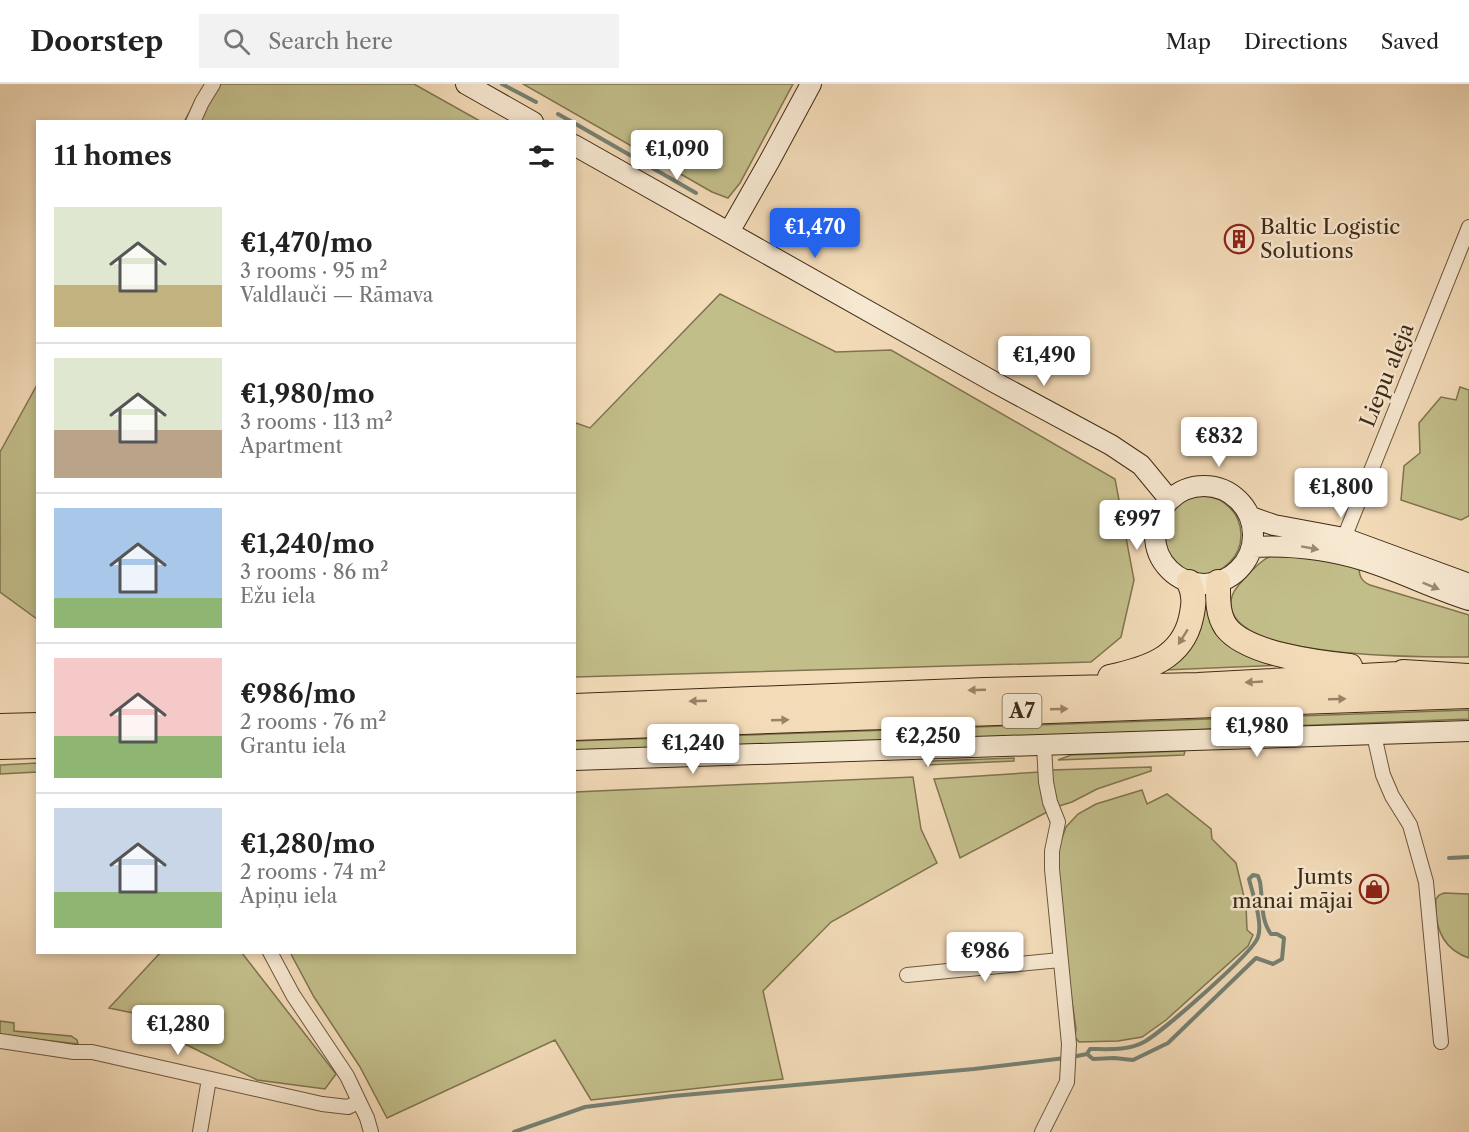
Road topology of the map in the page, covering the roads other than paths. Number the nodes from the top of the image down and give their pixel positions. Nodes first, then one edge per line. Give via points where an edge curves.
1 (213, 84) edge
2 (466, 84) edge
3 (811, 84) edge
4 (194, 120) edge
5 (529, 120) edge
6 (576, 146) edge
7 (1469, 227) edge
8 (729, 232) junction
9 (1170, 499) junction
10 (1251, 517) junction
11 (1344, 538) junction
12 (1252, 547) junction
13 (1190, 582) junction
14 (1218, 582) junction
15 (1469, 584) edge
16 (1469, 600) edge
17 (1417, 673) junction
18 (1469, 676) edge
19 (1057, 688) junction
20 (1469, 695) edge
21 (576, 706) edge
22 (0, 726) edge
23 (576, 727) edge
24 (1469, 731) edge
25 (1374, 735) junction
26 (36, 740) edge
27 (36, 740) edge
28 (1044, 746) junction
29 (0, 747) edge
30 (576, 760) edge
31 (271, 954) edge
32 (1060, 960) junction
33 (907, 975) dead end
34 (0, 1041) edge
35 (1441, 1042) dead end
36 (209, 1079) junction
37 (358, 1102) junction
38 (200, 1132) edge
39 (371, 1132) edge
40 (1042, 1132) edge

1 - 4 street
2 - 5 main road
3 - 8 main road
6 - 8 main road
7 - 11 street, Liepu aleja
8 - 9 main road via 1111,445 1140,465
9 - 10 main road via 1182,490 1211,485 1238,498
9 - 13 main road via 1155,526 1156,550 1167,567
10 - 11 main road
10 - 12 main road
11 - 15 main road
12 - 14 main road via 1241,567
12 -> 16 main road via 1299,546 1338,553
13 - 14 main road
13 -> 19 highway via 1195,601 1190,626 1172,651 1134,672
14 - 17 highway via 1218,608 1226,627 1254,646 1312,661
17 - 18 highway, A7
17 -> 19 highway, A7
19 -> 21 highway, A7
23 -> 20 highway, A7
22 - 26 highway
24 - 25 main road
25 - 28 main road
25 - 35 street via 1383,775 1410,825 1426,882
27 - 29 highway
28 - 30 main road
28 - 32 street via 1046,782 1058,822 1052,868
31 - 37 street via 293,995 347,1076
32 - 33 street
32 - 40 street via 1070,1044 1067,1082
34 - 36 street via 92,1052
36 - 37 street via 322,1104 348,1107
36 - 38 street
37 - 39 street

